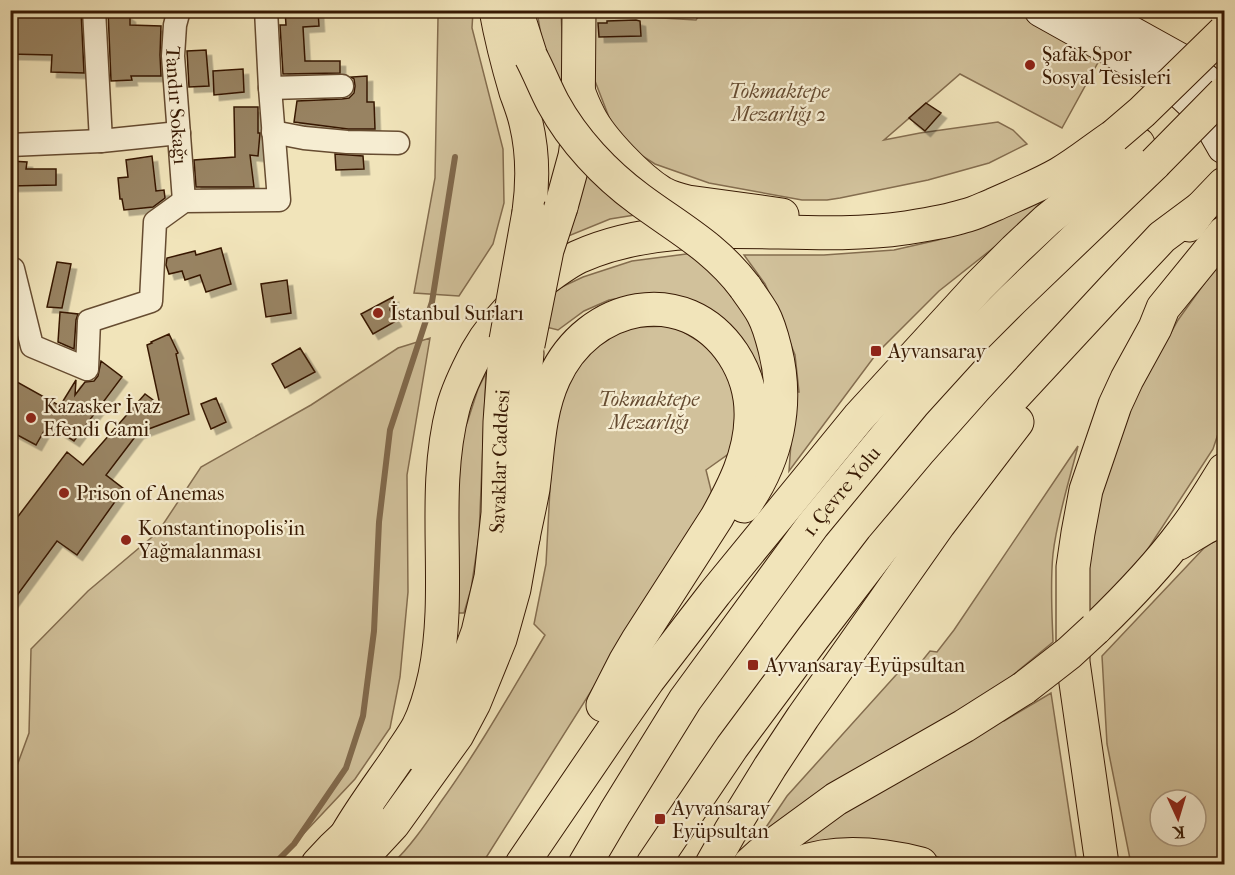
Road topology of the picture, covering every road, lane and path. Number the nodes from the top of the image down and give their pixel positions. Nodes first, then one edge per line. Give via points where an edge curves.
1 (94, 10) edge
2 (179, 10) edge
3 (266, 10) edge
4 (496, 10) edge
5 (516, 10) edge
6 (524, 10) edge
7 (579, 10) edge
8 (1041, 10) edge
9 (1090, 10) edge
10 (1224, 31) edge
11 (531, 57) junction
12 (1224, 60) edge
13 (342, 86) dead end
14 (270, 88) junction
15 (1224, 93) edge
16 (1224, 102) edge
17 (578, 105) junction
18 (526, 123) junction
19 (273, 132) junction
20 (178, 133) junction
21 (101, 141) junction
22 (398, 143) dead end
23 (10, 145) edge
24 (1136, 147) junction
25 (1224, 147) edge
26 (1224, 184) edge
27 (184, 201) junction
28 (987, 207) junction
29 (1201, 208) junction
30 (1224, 233) edge
31 (10, 268) edge
32 (517, 342) junction
33 (1224, 470) edge
34 (1224, 518) edge
35 (523, 538) junction
36 (1168, 551) junction
37 (603, 705) junction
38 (352, 849) edge
39 (318, 864) edge
40 (510, 864) edge
41 (522, 864) edge
42 (585, 864) edge
43 (653, 864) edge
44 (712, 864) edge
45 (750, 864) edge
46 (797, 864) edge
47 (921, 864) edge
48 (1102, 864) edge

1 - 21 street
2 - 20 street, Tandır Sokağı via 173,56
3 - 14 street
4 - 18 main road, Savaklar Caddesi
5 - 11 main road
6 - 11 main road
7 - 17 main road, Savaklar Caddesi
8 - 25 main road via 1179,90 1197,107
9 - 16 main road via 1180,60
10 - 24 main road, bridge via 1142,112
11 - 37 main road, bridge via 554,105 607,172 706,246 745,287 771,333 781,380 773,450 751,497
12 - 24 main road
13 - 14 street
14 - 19 street
15 - 24 main road, bridge
17 - 18 main road via 565,128 555,132 532,129
17 - 28 main road via 612,149 644,180 674,199 784,215 844,219
17 - 32 main road, Savaklar Caddesi, bridge via 575,156 537,295
18 - 32 main road, Savaklar Caddesi, bridge via 532,195
19 - 22 street via 347,142
19 - 27 street via 279,200
20 - 21 street
20 - 27 street, Tandır Sokağı
21 - 23 street
24 - 28 main road via 1060,173
24 - 41 main road via 1015,250 859,417 648,680
24 - 42 main road, 1. Çevre Yolu via 1019,293 913,404 813,525 685,700
26 - 29 main road
27 - 31 street via 155,222 151,301 89,321 87,369 32,346
28 - 38 main road via 942,222 870,233 719,232 634,239 576,258 525,294 494,326 478,350 453,405 442,485 443,611 435,675 417,728 361,810
29 - 43 main road via 1162,237 1115,287 993,418 882,548 739,738
29 - 44 main road via 1150,275 1015,424 939,524 789,737
30 - 48 main road via 1163,308 1115,405 1086,490 1074,567 1073,662
32 - 35 main road, Savaklar Caddesi via 524,387
32 - 38 main road, Savaklar Caddesi via 501,402 496,546 478,632 437,723
33 - 36 main road
34 - 36 main road
35 - 37 main road via 546,399 565,357 582,338 620,314 646,309 685,315 716,334 739,364 747,385 751,419 743,463 717,517 638,640
35 - 38 main road, Savaklar Caddesi via 503,630 457,735 399,815
36 - 45 main road, bridge via 1095,629 1024,688 836,799
37 - 40 main road via 556,779
38 - 39 main road, Savaklar Caddesi
46 - 47 main road via 825,856 853,855

